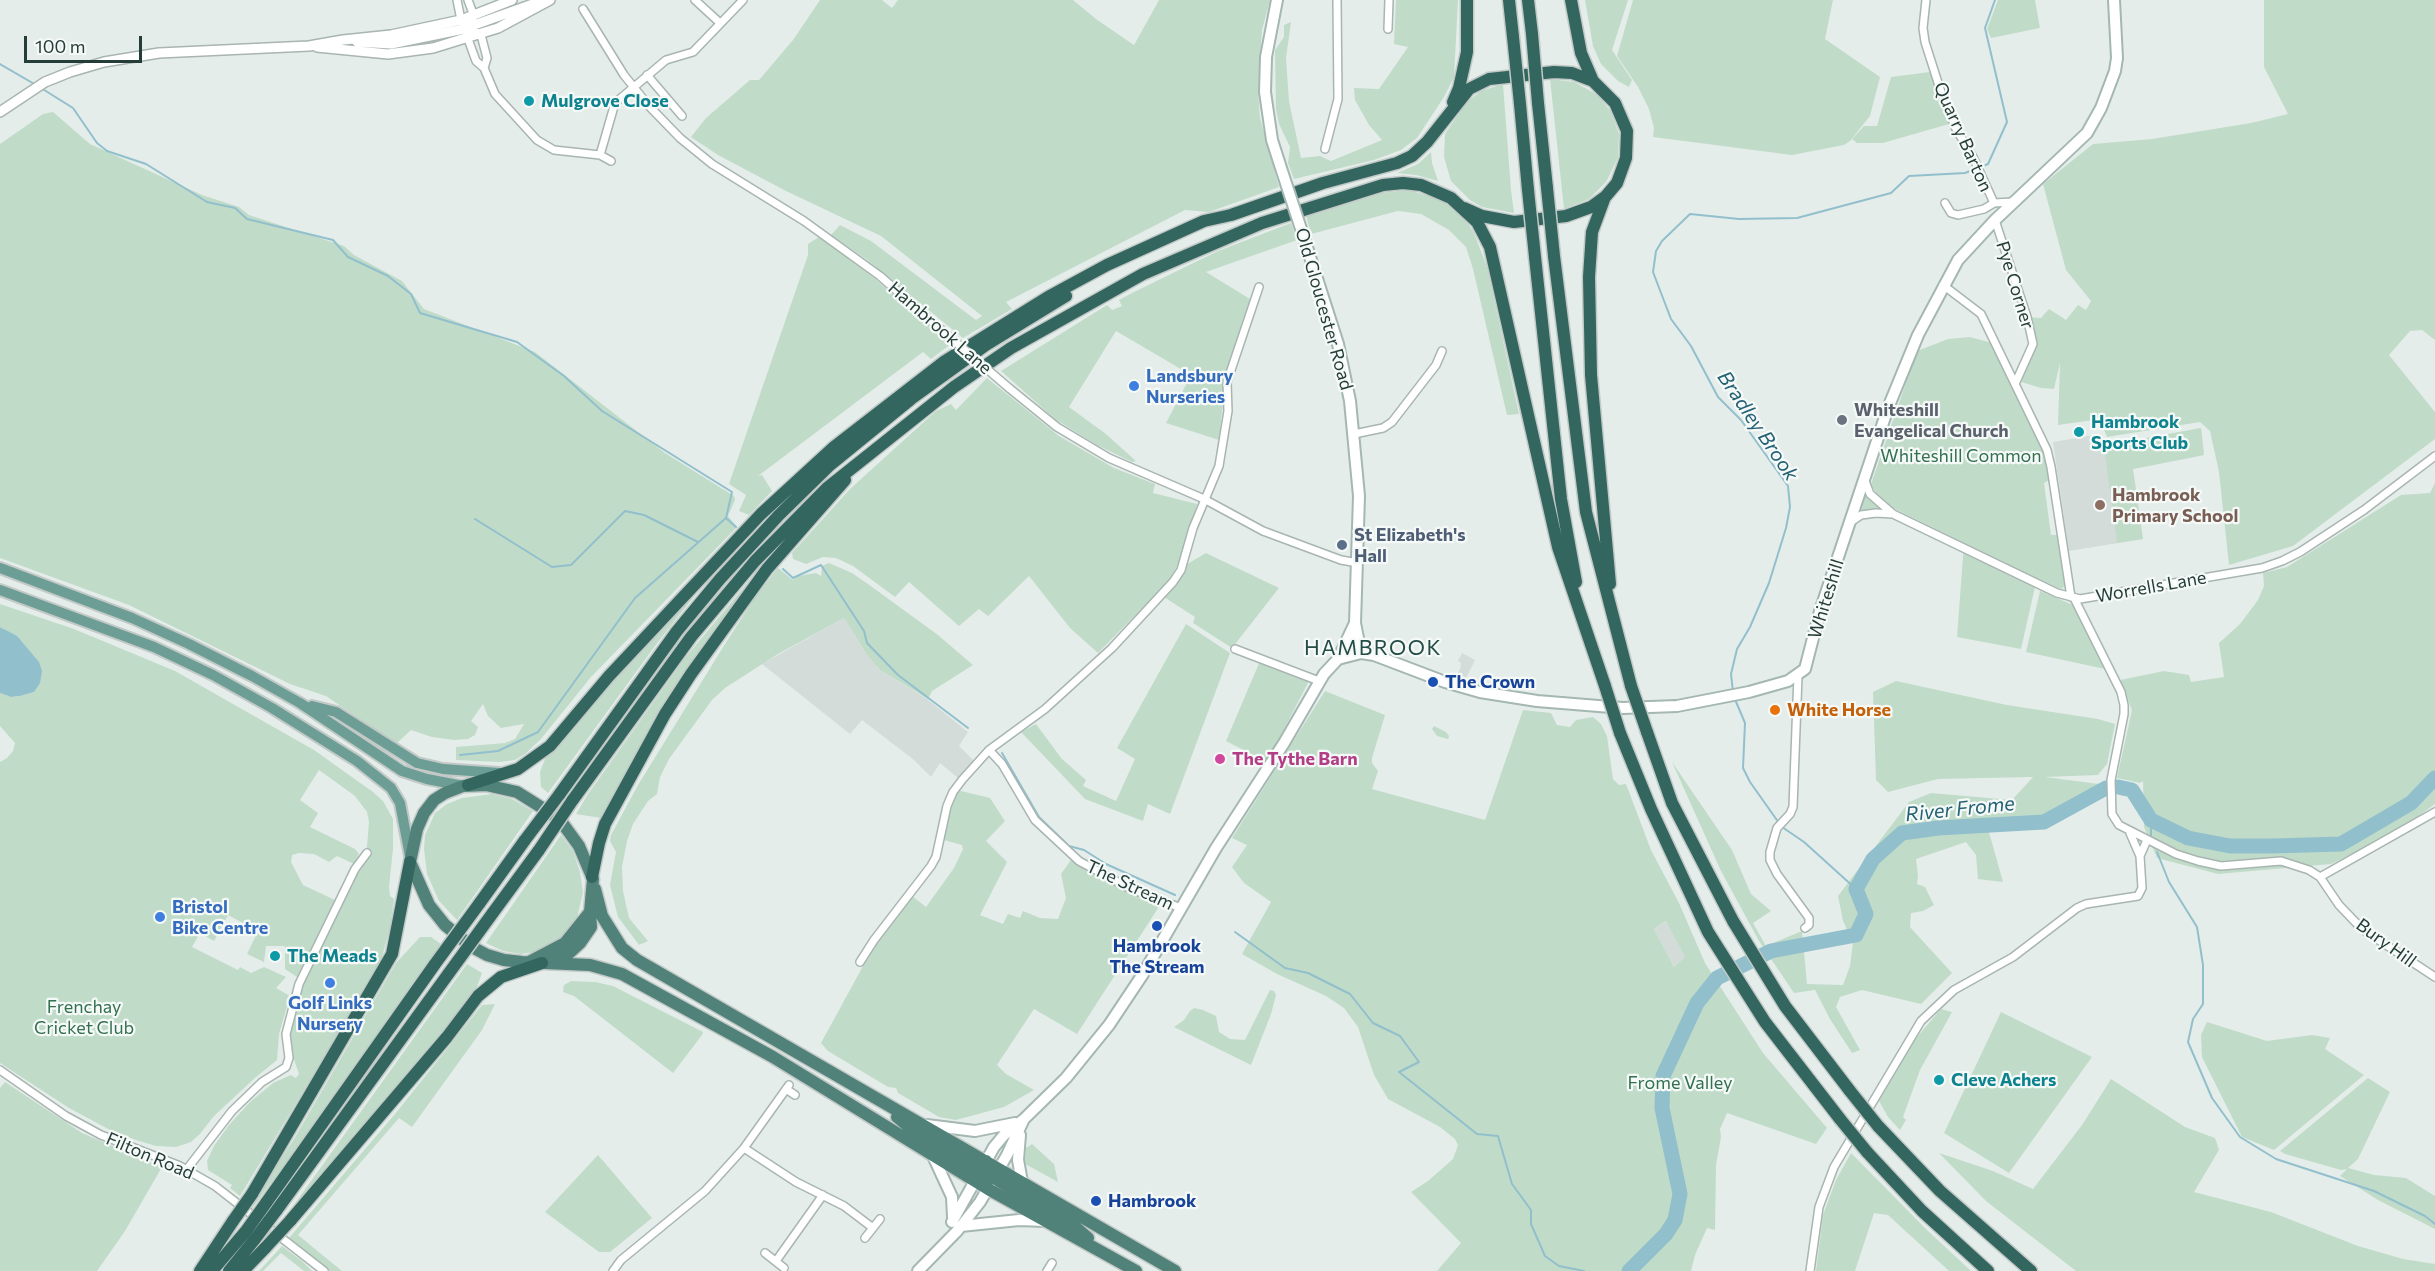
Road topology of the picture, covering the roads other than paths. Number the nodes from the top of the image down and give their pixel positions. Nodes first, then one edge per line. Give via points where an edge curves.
1 (457, 0) edge
2 (468, 0) edge
3 (512, 0) edge
4 (544, 0) edge
5 (550, 0) edge
6 (695, 0) edge
7 (743, 0) edge
8 (1277, 0) edge
9 (1337, 0) edge
10 (1389, 0) edge
11 (1467, 0) edge
12 (1509, 0) edge
13 (1528, 0) edge
14 (1571, 0) edge
15 (1926, 0) edge
16 (2114, 0) edge
17 (583, 9) dead end
18 (476, 20) junction
19 (720, 23) junction
20 (463, 25) junction
21 (1388, 29) dead end
22 (481, 35) junction
23 (468, 39) junction
24 (309, 46) junction
25 (484, 68) junction
26 (647, 75) junction
27 (1593, 81) junction
28 (634, 87) junction
29 (0, 112) edge
30 (1448, 114) junction
31 (682, 116) dead end
32 (1325, 149) dead end
33 (600, 155) junction
34 (611, 161) dead end
35 (1605, 196) junction
36 (1946, 202) dead end
37 (2013, 202) junction
38 (1994, 203) junction
39 (1464, 208) junction
40 (1231, 215) junction
41 (1995, 220) junction
42 (1943, 285) junction
43 (1259, 287) dead end
44 (1442, 351) dead end
45 (2015, 384) junction
46 (1354, 434) junction
47 (870, 452) junction
48 (2435, 456) edge
49 (830, 465) junction
50 (1864, 481) junction
51 (1204, 499) junction
52 (1893, 514) junction
53 (1852, 521) junction
54 (1358, 563) junction
55 (0, 568) edge
56 (700, 580) junction
57 (0, 590) edge
58 (2072, 597) junction
59 (1612, 620) junction
60 (1355, 623) junction
61 (1584, 625) junction
62 (1235, 649) dead end
63 (1361, 652) junction
64 (1338, 659) junction
65 (1798, 676) junction
66 (1319, 681) junction
67 (300, 703) junction
68 (989, 750) junction
69 (502, 774) junction
70 (466, 786) junction
71 (2435, 812) edge
72 (2130, 833) junction
73 (2147, 840) junction
74 (367, 853) dead end
75 (2140, 856) junction
76 (410, 861) junction
77 (2320, 877) junction
78 (593, 878) junction
79 (1181, 908) junction
80 (590, 912) junction
81 (1805, 928) dead end
82 (529, 962) junction
83 (860, 962) dead end
84 (542, 963) junction
85 (2435, 977) edge
86 (0, 1070) edge
87 (795, 1095) dead end
88 (877, 1099) junction
89 (1023, 1120) junction
90 (921, 1124) junction
91 (744, 1148) junction
92 (933, 1156) junction
93 (187, 1169) junction
94 (980, 1171) junction
95 (994, 1179) junction
96 (1022, 1182) junction
97 (823, 1196) junction
98 (271, 1207) junction
99 (880, 1219) dead end
100 (1045, 1221) junction
101 (956, 1224) junction
102 (873, 1228) junction
103 (250, 1235) junction
104 (866, 1238) dead end
105 (1105, 1252) junction
106 (765, 1253) dead end
107 (776, 1262) junction
108 (1052, 1263) dead end
109 (784, 1268) dead end
110 (200, 1271) edge
111 (212, 1271) edge
112 (229, 1271) edge
113 (243, 1271) edge
114 (324, 1271) edge
115 (613, 1271) edge
116 (918, 1271) edge
117 (1047, 1271) edge
118 (1136, 1271) edge
119 (1175, 1271) edge
120 (1810, 1271) edge
121 (1988, 1271) edge
122 (2031, 1271) edge

1 - 20 street
2 - 18 street
3 - 18 street
4 - 18 street
5 - 22 street
6 - 19 street
7 - 19 street
8 - 46 main road, Old Gloucester Road, bridge via 1266,57 1270,129 1338,344
9 - 32 street via 1338,99
10 - 21 street
11 - 30 highway via 1467,52
12 - 61 highway, bridge via 1561,499
13 - 59 highway, bridge via 1586,512
14 - 27 highway via 1581,53
15 - 38 street, Quarry Barton via 1925,42 1941,92
16 - 37 main road, Whiteshill via 2117,58 2101,108 2073,148
17 - 28 street, Hambrook Lane
18 - 20 street
18 - 22 street
19 - 26 street via 693,52 666,60
20 - 22 street
20 - 23 street
20 - 24 street
22 - 23 street
22 - 25 street via 487,58
23 - 24 street via 388,54
23 - 25 street via 476,61
24 - 29 street via 142,55 104,62 54,78
25 - 33 street via 495,94 537,140 554,150
26 - 28 street
26 - 31 street
27 - 30 highway via 1564,72 1499,77 1473,86
27 - 35 highway via 1615,103 1627,131 1624,167
28 - 33 street via 615,103
28 - 51 street, Hambrook Lane, bridge via 680,138 712,164 804,221 880,276 1037,413 1089,448
30 - 40 highway via 1427,142 1404,160
33 - 34 street
35 - 39 highway via 1591,207 1566,216 1514,222
35 - 59 highway via 1592,232 1589,301 1591,375
36 - 38 street, Quarry Barton via 1952,213 1958,215
37 - 38 street, Quarry Barton
37 - 41 main road, Whiteshill
39 - 47 highway via 1437,190 1420,185 1383,185 1210,244 1143,274 1011,348
39 - 61 highway via 1477,222 1490,247 1558,547
40 - 49 highway via 1053,303 911,399
40 - 56 highway via 1194,225 1107,265 945,361 834,447 761,514
41 - 42 main road, Whiteshill via 1958,260
41 - 45 street, Pye Corner via 2033,344
42 - 45 street via 1981,314
42 - 50 main road, Whiteshill via 1888,408
43 - 51 street via 1227,382 1223,449
44 - 46 street via 1436,365 1392,422 1383,428
45 - 58 street via 2047,450
46 - 54 main road, Old Gloucester Road via 1359,496
47 - 78 highway via 767,569 691,674 605,824
47 - 98 highway, bridge via 806,508 732,587 653,688 449,974
48 - 58 street, Worrells Lane via 2364,510 2282,561 2106,596
49 - 56 highway via 790,494
49 - 98 highway, bridge via 779,515 671,640 435,964
50 - 52 street via 1870,494
50 - 53 main road, Whiteshill
51 - 54 street, Hambrook Lane via 1263,531
51 - 68 street via 1181,570 1173,582 1112,648 1045,709
52 - 53 street, Worrells Lane via 1861,515
52 - 58 street, Worrells Lane
53 - 65 main road, Whiteshill via 1820,611 1807,662
54 - 60 main road, Old Gloucester Road
55 - 67 main road via 142,622
56 - 69 highway via 609,676 550,746 518,769
57 - 76 main road via 154,646 272,708 357,761 391,788 400,803
58 - 72 street via 2121,692 2124,714 2110,780 2112,814
59 - 122 highway, bridge via 1672,803 1733,921 1785,1006 1878,1126 1940,1191
60 - 63 main road, Old Gloucester Road
60 - 64 main road, Old Gloucester Road
61 - 121 highway, bridge via 1620,733 1651,809 1708,932 1735,977 1765,1022 1867,1152 1922,1211
62 - 66 street
63 - 64 main road
63 - 65 main road via 1480,692 1623,708 1677,706 1718,699
64 - 66 main road, Old Gloucester Road
65 - 81 street via 1793,807 1779,825 1770,847 1770,860 1806,912 1810,921
66 - 79 main road, Old Gloucester Road
67 - 69 main road via 336,712 417,763
67 - 70 main road via 402,771
68 - 79 street, The Stream via 1002,764 1035,820 1079,861 1129,888
68 - 83 street via 952,792 931,866
69 - 70 highway
70 - 76 highway via 446,792 424,813
70 - 78 highway via 499,787 546,809 571,834
71 - 77 street
72 - 73 street
72 - 75 street
73 - 75 street
73 - 77 street via 2176,854 2221,866 2281,861
74 - 93 street via 355,869 299,984 285,1034 289,1058 286,1067 262,1082 232,1111
75 - 120 street via 2142,888 2138,896 2077,908 2013,957 1954,990 1921,1021 1834,1167 1819,1207
76 - 82 highway via 429,905 445,925 486,955
76 - 110 highway, bridge via 392,954 252,1194
77 - 85 street, Bury Hill via 2362,929
78 - 80 highway
78 - 88 highway via 602,916 622,948 637,960
79 - 89 main road, Old Gloucester Road via 1109,1025 1079,1064
80 - 82 highway via 565,943
80 - 84 highway via 591,927 580,944 568,954
82 - 84 highway
84 - 92 highway via 600,967 622,974 798,1072
84 - 113 highway, bridge via 501,977 478,996 290,1221
86 - 93 street, Filton Road via 101,1135
87 - 91 street via 787,1087
88 - 90 highway
88 - 94 highway via 916,1133
89 - 90 main road via 975,1131
89 - 94 main road, Old Gloucester Road via 1004,1135
89 - 95 main road
89 - 96 main road via 1018,1155
90 - 94 highway
91 - 97 street
91 - 115 street via 705,1191 621,1260
92 - 94 highway
92 - 101 main road via 952,1197
93 - 114 street, Filton Road via 229,1196
94 - 95 highway
94 - 95 highway
94 - 101 main road, Old Gloucester Road
95 - 96 highway
95 - 100 highway
95 - 101 main road
95 - 105 highway via 1071,1224
96 - 119 highway
97 - 102 street
97 - 107 street
98 - 103 highway, bridge
99 - 102 street
100 - 101 main road
100 - 105 highway
101 - 116 main road
102 - 104 street
103 - 111 highway
103 - 112 highway
105 - 118 highway
106 - 107 street
107 - 109 street
108 - 117 street

